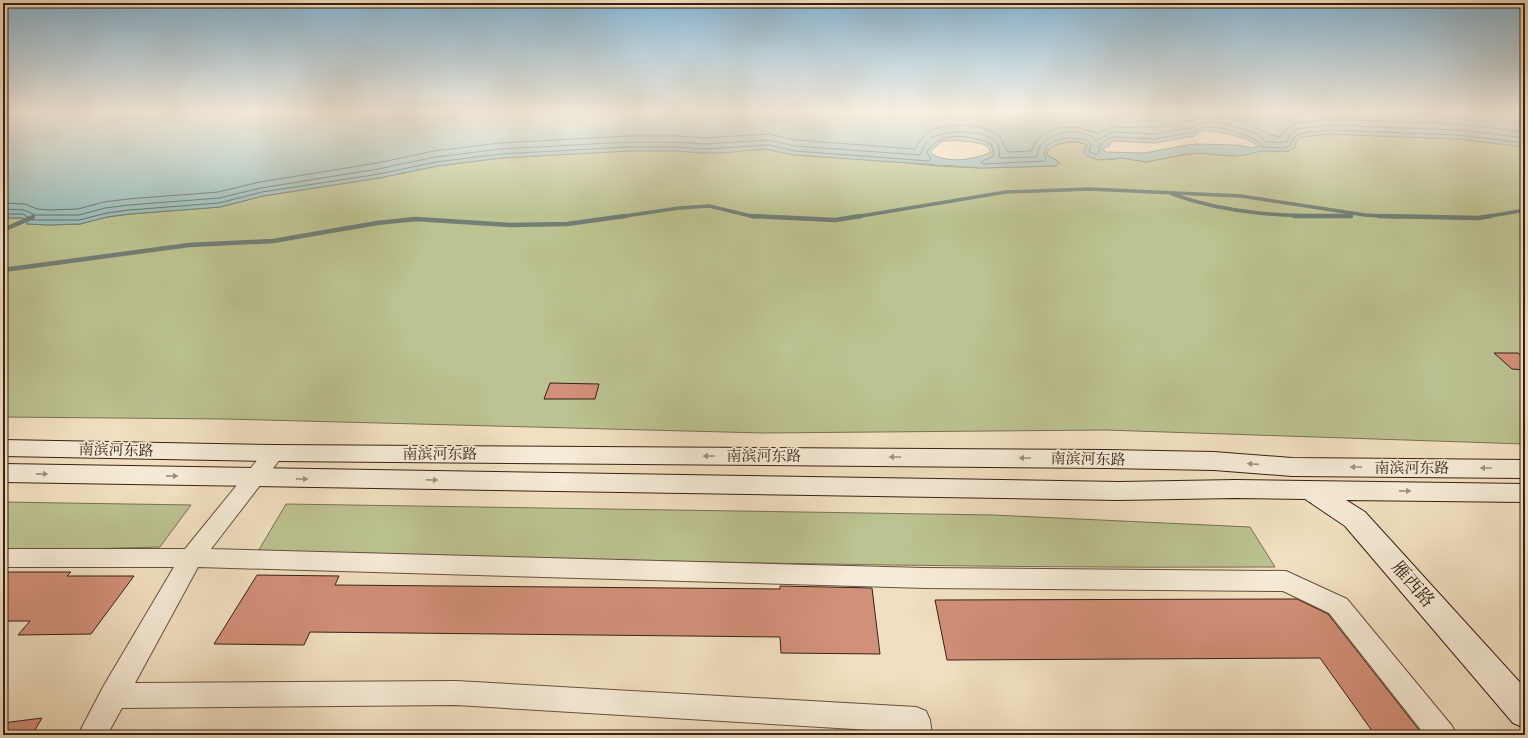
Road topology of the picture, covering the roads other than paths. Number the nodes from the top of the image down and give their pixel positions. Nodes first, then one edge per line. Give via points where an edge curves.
1 (3, 448) edge
2 (274, 453) junction
3 (1292, 467) junction
4 (1525, 469) edge
5 (3, 473) edge
6 (254, 478) junction
7 (1310, 490) junction
8 (1525, 493) edge
9 (3, 558) edge
10 (191, 558) junction
11 (114, 696) junction
12 (1525, 712) edge
13 (917, 727) edge
14 (92, 735) edge
15 (1442, 735) edge

1 - 2 main road, 南滨河东路
3 -> 2 main road, 南滨河东路 via 1214,461 1106,458
2 - 6 street
4 -> 3 main road, 南滨河东路
3 - 7 main road, 雁西路
5 -> 6 main road, 南滨河东路
6 -> 7 main road, 南滨河东路 via 1119,491
6 - 10 street
7 -> 8 main road, 南滨河东路
7 - 12 main road, 雁西路 via 1355,519
9 - 10 street
10 - 11 street
10 - 15 street via 924,578 1286,581 1338,606
11 - 13 street via 456,693
11 - 14 street

